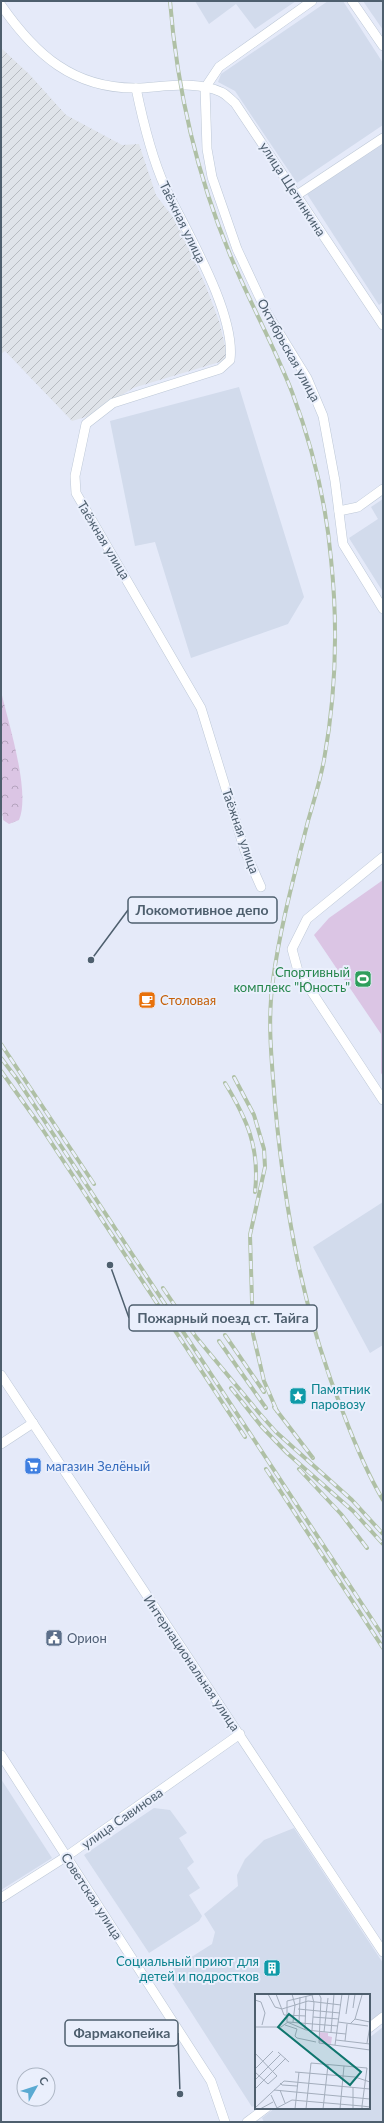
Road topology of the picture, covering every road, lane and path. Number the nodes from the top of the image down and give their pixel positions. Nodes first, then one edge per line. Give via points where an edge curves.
1 (312, 1) edge
2 (352, 1) edge
3 (1, 5) edge
4 (383, 46) edge
5 (136, 88) junction
6 (205, 88) junction
7 (383, 138) edge
8 (297, 195) junction
9 (380, 314) edge
10 (383, 325) edge
11 (383, 489) edge
12 (339, 511) junction
13 (383, 609) edge
14 (383, 857) edge
15 (261, 887) dead end
16 (383, 1100) edge
17 (1, 1375) edge
18 (33, 1423) junction
19 (1, 1444) edge
20 (240, 1734) junction
21 (1, 1755) edge
22 (67, 1856) junction
23 (1, 1898) edge
24 (383, 1952) edge
25 (383, 2017) edge
26 (370, 2027) edge
27 (265, 2109) edge
28 (225, 2122) edge
29 (247, 2122) edge

1 - 6 street via 219,67
2 - 4 street
3 - 5 street, улица Щетинкина via 30,43 64,70 87,80
5 - 6 street, улица Щетинкина via 180,85
5 - 15 street, Таёжная улица via 145,131 165,186 209,276 221,307 232,346 230,360 220,369 113,403 86,424 75,476 76,493 201,708 245,851
6 - 8 street, улица Щетинкина via 222,92 235,103
6 - 12 street, Октябрьская улица via 207,149 212,177 237,250 267,314 315,395 323,416
7 - 8 street
8 - 9 street, улица Щетинкина
9 - 10 street, улица Щетинкина
11 - 12 street via 358,507
12 - 13 street, Октябрьская улица via 344,544
14 - 16 street via 307,919 292,949 298,971
17 - 18 street, Интернациональная улица
18 - 19 street
18 - 20 street, Интернациональная улица
20 - 22 street, улица Савинова
20 - 24 street, Интернациональная улица
21 - 22 street, Советская улица
22 - 23 street, улица Савинова
22 - 28 street, Советская улица via 210,2081
25 - 26 street
27 - 29 street

